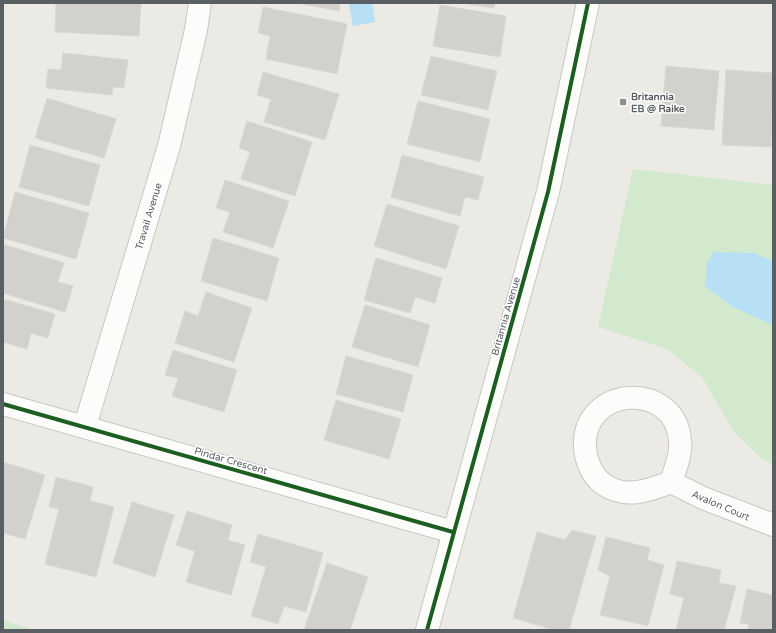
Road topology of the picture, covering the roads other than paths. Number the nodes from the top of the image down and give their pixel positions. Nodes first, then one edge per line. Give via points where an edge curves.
1 (200, 3) edge
2 (588, 3) edge
3 (3, 404) edge
4 (85, 426) junction
5 (671, 482) junction
6 (773, 525) edge
7 (453, 532) junction
8 (427, 630) edge

1 - 4 street, Travail Avenue via 169,146
2 - 7 street, Britannia Avenue via 548,192
3 - 4 street, Pindar Crescent
4 - 7 street, Pindar Crescent
5 - 5 street via 647,491 631,493 616,490 601,482 591,470 584,440 597,412 609,403 624,397 639,397 654,402 667,411 676,425 680,440 679,456
5 - 6 street, Avalon Court via 702,498
7 - 8 street, Britannia Avenue

